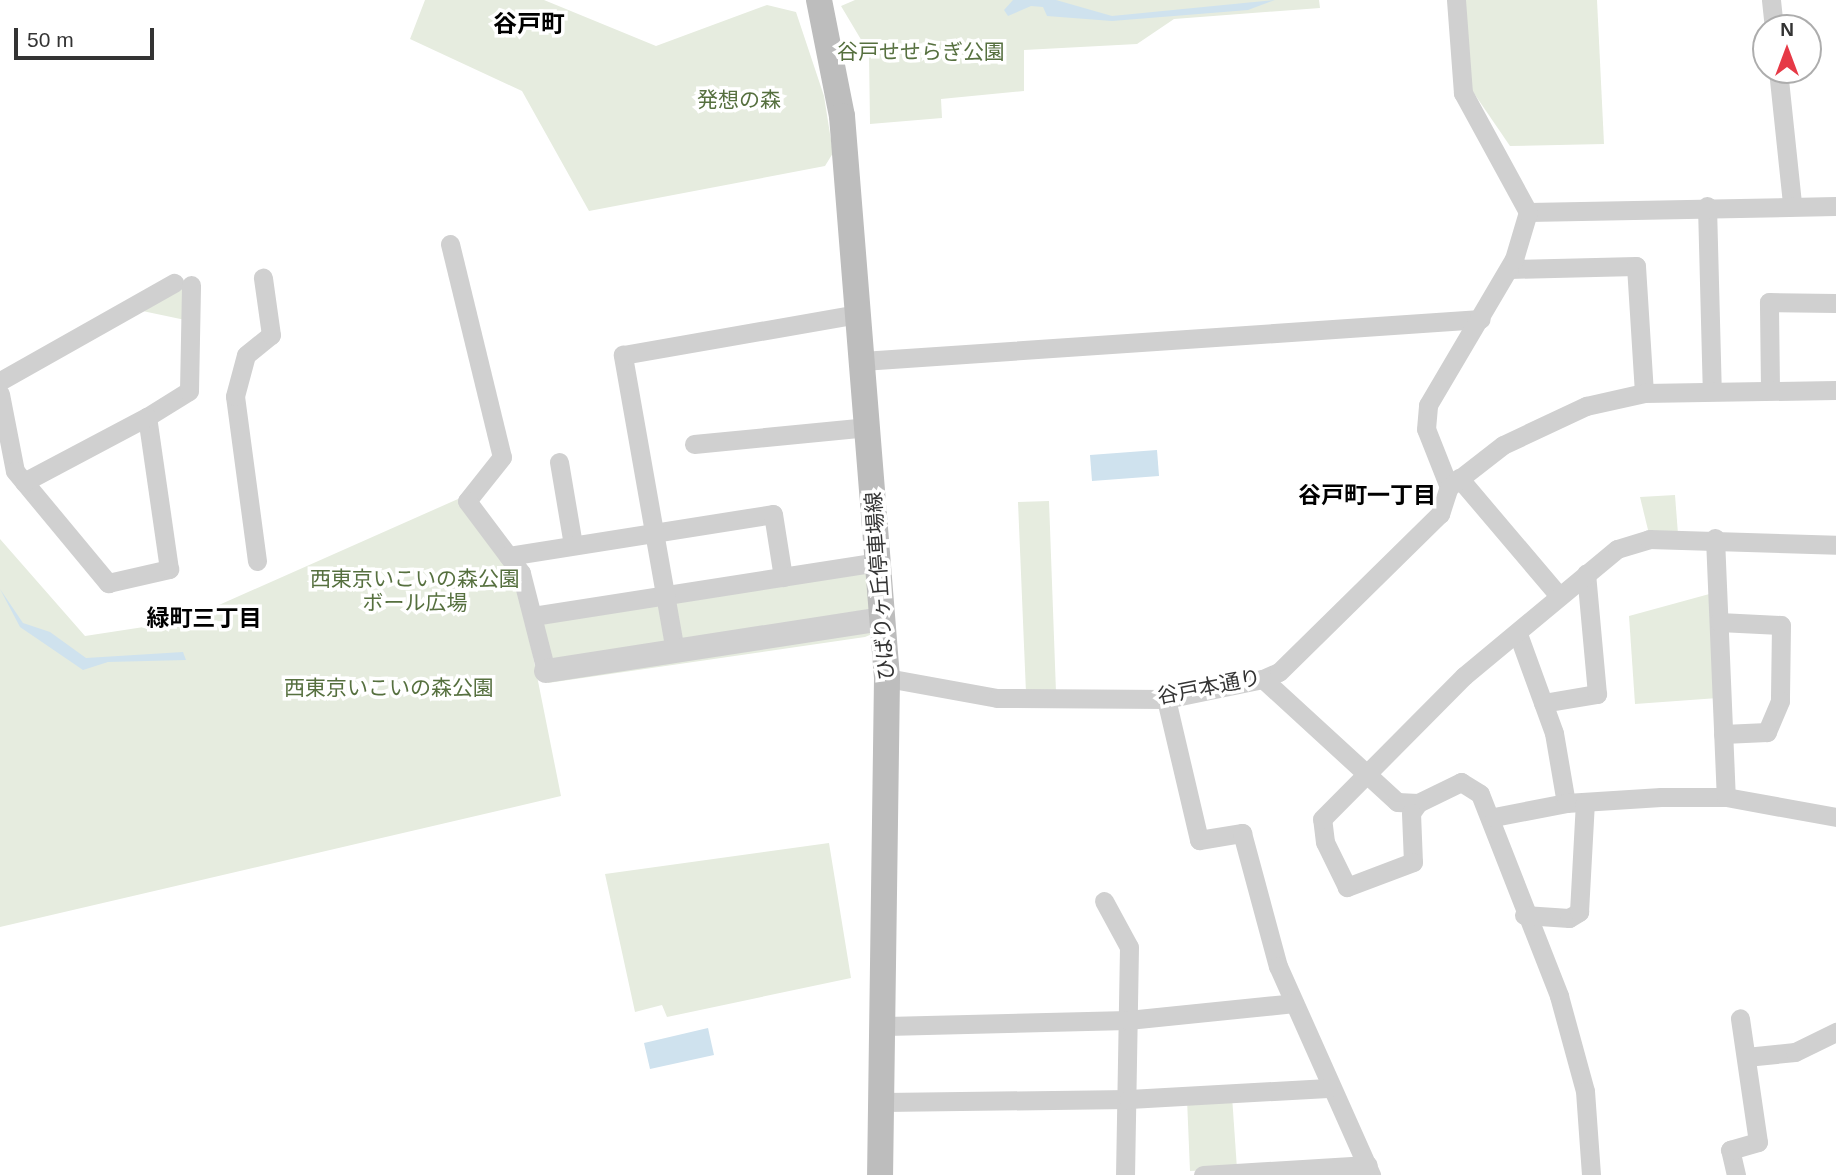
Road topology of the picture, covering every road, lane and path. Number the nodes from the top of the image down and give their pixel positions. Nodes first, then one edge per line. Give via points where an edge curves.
1 (1456, 0) edge
2 (826, 2) edge
3 (1779, 84) edge
4 (1792, 204) junction
5 (1707, 206) junction
6 (1836, 206) edge
7 (1528, 212) junction
8 (450, 244) dead end
9 (1509, 269) junction
10 (263, 278) dead end
11 (1836, 303) edge
12 (858, 314) junction
13 (1481, 319) junction
14 (863, 361) junction
15 (0, 381) edge
16 (1770, 389) junction
17 (1836, 390) edge
18 (1712, 391) junction
19 (1644, 393) junction
20 (0, 394) edge
21 (147, 417) junction
22 (868, 427) junction
23 (694, 444) dead end
24 (559, 462) dead end
25 (24, 482) junction
26 (1454, 483) junction
27 (654, 532) junction
28 (1715, 538) junction
29 (573, 545) junction
30 (1836, 545) edge
31 (508, 556) junction
32 (257, 561) dead end
33 (879, 562) junction
34 (1586, 573) junction
35 (783, 577) junction
36 (664, 596) junction
37 (1559, 596) junction
38 (533, 616) junction
39 (883, 619) junction
40 (1719, 622) junction
41 (1518, 634) junction
42 (675, 651) junction
43 (546, 671) joint
44 (887, 678) junction
45 (1263, 679) junction
46 (1166, 699) junction
47 (1543, 703) junction
48 (1723, 734) junction
49 (1366, 777) junction
50 (1726, 797) junction
51 (1586, 802) junction
52 (1418, 803) junction
53 (1566, 803) junction
54 (1494, 817) junction
55 (1836, 817) edge
56 (1104, 901) dead end
57 (1524, 915) junction
58 (1294, 1003) junction
59 (1740, 1018) dead end
60 (1128, 1020) junction
61 (886, 1026) junction
62 (1836, 1032) edge
63 (1746, 1057) junction
64 (1328, 1088) junction
65 (1129, 1099) junction
66 (884, 1102) junction
67 (1370, 1170) edge
68 (880, 1175) edge
69 (1125, 1175) edge
70 (1203, 1175) edge
71 (1591, 1175) edge
72 (1736, 1175) edge

1 - 7 street via 1463,93
2 - 12 main road, ひばりヶ丘停車場線 via 842,116
3 - 4 street
4 - 5 street
4 - 6 street
5 - 7 street
5 - 18 street
7 - 9 street
8 - 31 street via 502,457 467,500
9 - 13 street
9 - 19 street via 1636,266
10 - 32 street via 271,335 246,355 235,396
11 - 16 street via 1769,302
12 - 14 main road, ひばりヶ丘停車場線
12 - 27 street via 624,355
13 - 14 street
13 - 26 street via 1428,405 1426,429
14 - 22 main road, ひばりヶ丘停車場線
15 - 21 street via 182,284 189,391
16 - 17 street
16 - 18 street
18 - 19 street
19 - 26 street via 1586,406 1503,445
20 - 25 street via 3,427
21 - 25 street
21 - 25 street via 169,569 108,583
22 - 23 street
22 - 33 main road, ひばりヶ丘停車場線
24 - 29 street
26 - 37 street
26 - 45 street, 谷戸本通り via 1440,514 1279,672
27 - 29 street
27 - 35 street via 773,514
27 - 36 street
28 - 30 street
28 - 34 street via 1649,539 1617,550
28 - 40 street
29 - 31 street
31 - 38 street via 521,573
33 - 35 street
33 - 39 main road, ひばりヶ丘停車場線
34 - 37 street
34 - 47 street via 1597,694
35 - 36 street
36 - 38 street
36 - 42 street
37 - 41 street
38 - 43 street
39 - 42 street
39 - 44 main road, ひばりヶ丘停車場線
40 - 48 street
40 - 48 street via 1781,625 1780,701 1767,732
41 - 47 street
41 - 49 street via 1464,676
42 - 43 street
44 - 46 street, 谷戸本通り via 997,698
44 - 61 main road, ひばりヶ丘停車場線
45 - 46 street, 谷戸本通り
45 - 49 street
46 - 58 street via 1199,841 1242,833
47 - 53 street
48 - 50 street
49 - 52 street via 1397,802
49 - 52 street via 1322,819 1325,842 1347,887 1413,862 1411,813
50 - 51 street
50 - 55 street
51 - 53 street
51 - 57 street via 1579,912 1569,918
52 - 54 street via 1461,782 1480,794
53 - 54 street
54 - 57 street
56 - 60 street via 1129,947
57 - 71 street via 1559,996 1584,1084
58 - 60 street
58 - 64 street
59 - 63 street
60 - 61 street
60 - 65 street
61 - 66 main road, ひばりヶ丘停車場線
62 - 63 street via 1795,1052
63 - 72 street via 1758,1142 1730,1150
64 - 65 street
64 - 67 street
65 - 66 street
65 - 69 street
66 - 68 main road, ひばりヶ丘停車場線
67 - 70 street

